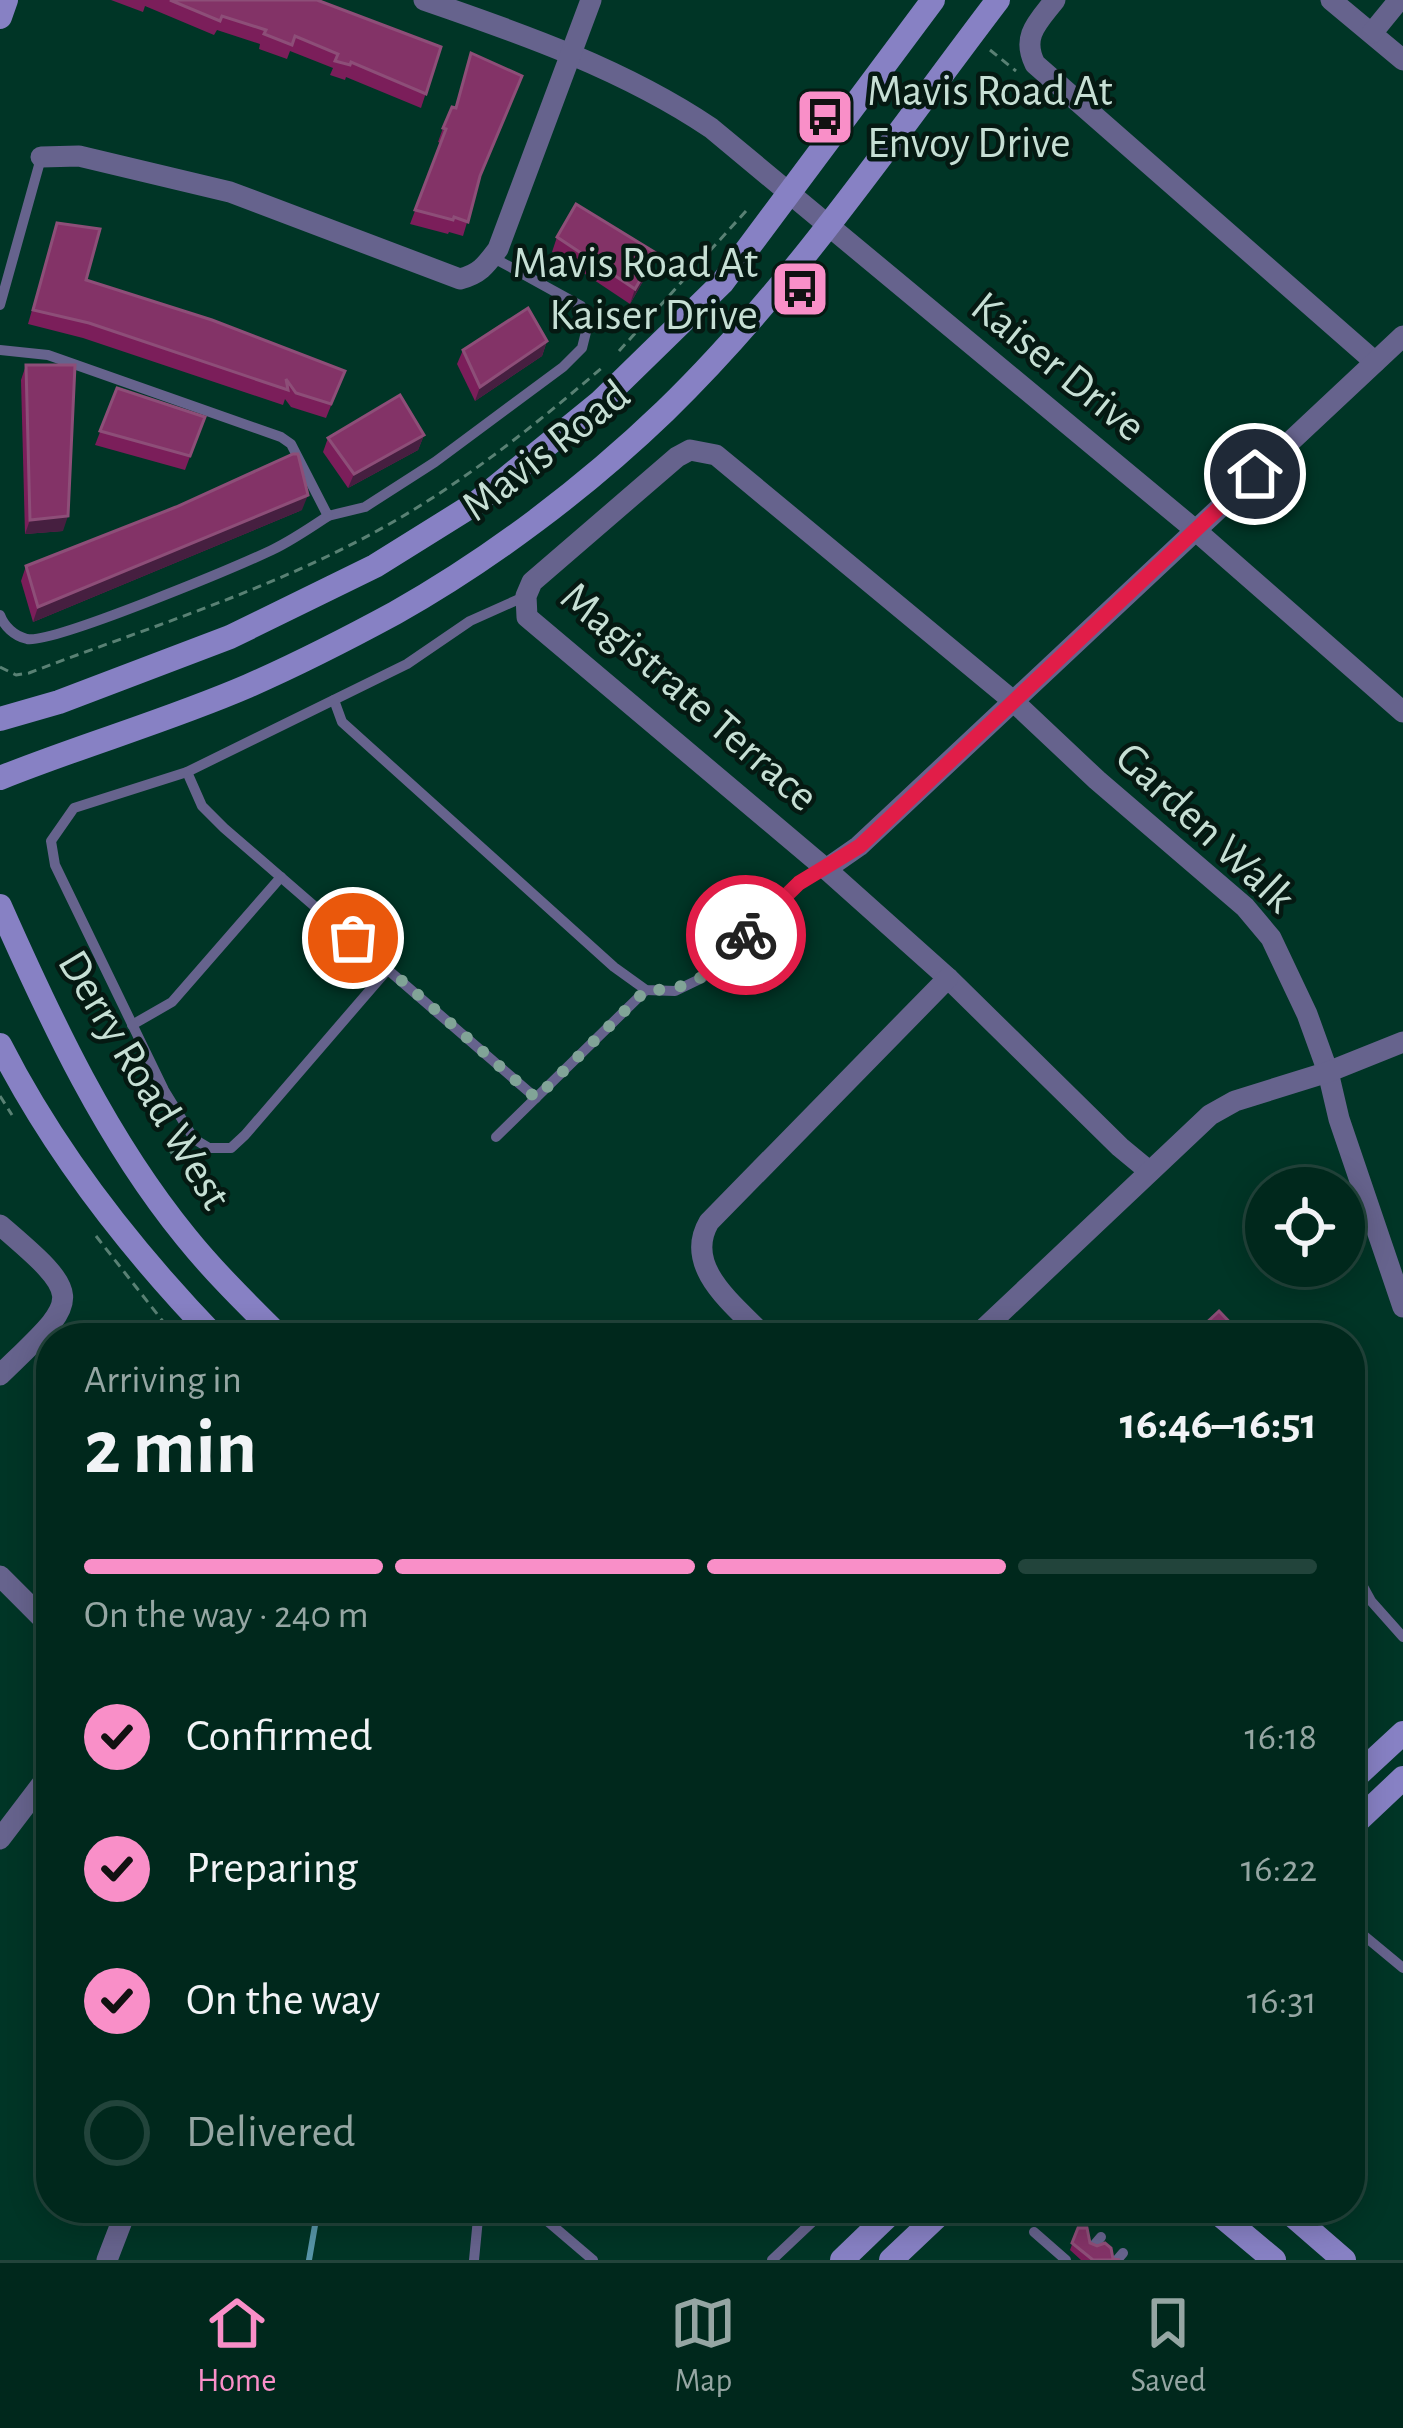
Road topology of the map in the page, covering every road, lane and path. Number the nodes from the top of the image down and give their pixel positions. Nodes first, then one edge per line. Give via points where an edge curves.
1 (6, 0) edge
2 (424, 0) edge
3 (592, 0) edge
4 (933, 0) edge
5 (998, 0) edge
6 (1055, 0) edge
7 (1331, 0) edge
8 (1400, 0) edge
9 (0, 17) edge
10 (1372, 33) junction
11 (990, 50) dead end
12 (569, 55) junction
13 (1403, 60) edge
14 (1035, 64) junction
15 (41, 157) joint
16 (789, 193) junction
17 (825, 224) junction
18 (492, 257) junction
19 (0, 305) edge
20 (1403, 336) edge
21 (0, 350) edge
22 (1376, 362) junction
23 (328, 516) junction
24 (1194, 530) junction
25 (526, 596) junction
26 (0, 615) edge
27 (334, 700) junction
28 (1013, 701) junction
29 (1403, 712) edge
30 (0, 719) edge
31 (187, 772) junction
32 (0, 778) edge
33 (826, 868) junction
34 (281, 877) junction
35 (0, 906) edge
36 (389, 968) junction
37 (948, 978) junction
38 (646, 990) junction
39 (132, 1025) junction
40 (1403, 1042) edge
41 (0, 1045) edge
42 (1328, 1072) junction
43 (536, 1098) junction
44 (496, 1138) dead end
45 (1149, 1171) junction
46 (0, 1225) edge
47 (1403, 1306) edge
48 (53, 1323) edge
49 (202, 1323) edge
50 (267, 1323) edge
51 (752, 1323) edge
52 (990, 1323) edge
53 (36, 1340) edge
54 (0, 1375) edge
55 (0, 1576) edge
56 (1365, 1590) edge
57 (36, 1613) edge
58 (1403, 1637) edge
59 (1403, 1733) edge
60 (1365, 1768) edge
61 (1403, 1778) edge
62 (36, 1792) edge
63 (1365, 1814) edge
64 (0, 1839) edge
65 (1365, 1936) edge
66 (1402, 1966) edge
67 (121, 2223) edge
68 (478, 2223) edge
69 (550, 2223) edge
70 (807, 2223) edge
71 (880, 2223) edge
72 (930, 2223) edge
73 (1230, 2223) edge
74 (1301, 2223) edge
75 (1034, 2232) dead end
76 (107, 2260) edge
77 (475, 2260) edge
78 (593, 2260) edge
79 (772, 2260) edge
80 (842, 2260) edge
81 (890, 2260) edge
82 (1066, 2260) edge
83 (1274, 2260) edge
84 (1344, 2260) edge

1 - 9 main road
2 - 12 street, Kaiser Drive
3 - 12 street
4 - 16 main road, Mavis Road
5 - 17 main road, Mavis Road
6 - 14 street via 1029,33
7 - 10 street
8 - 10 street
10 - 13 street
11 - 14 path via 1015,71
12 - 16 street, Kaiser Drive via 667,98
12 - 18 street
14 - 22 street
15 - 18 street via 79,155 230,191 460,278 483,271
15 - 19 lane
16 - 17 street, Kaiser Drive
16 - 30 main road, Mavis Road via 722,283 600,402 476,503 375,566 230,637
17 - 24 street, Kaiser Drive
17 - 32 main road, Mavis Road via 667,409 463,569 247,686
18 - 23 lane via 581,306 588,324 581,348 435,462 365,507
20 - 22 street, Magistrate Terrace
21 - 23 lane via 48,355 281,437
22 - 24 street, Magistrate Terrace
23 - 26 lane via 275,549 44,638 16,634
24 - 28 street, Magistrate Terrace
24 - 29 street, Kaiser Drive
25 - 27 lane
25 - 28 street, Magistrate Terrace via 532,582 676,457 702,451
25 - 33 street, Magistrate Terrace via 527,617
27 - 31 lane
27 - 38 lane via 342,722
28 - 33 street, Magistrate Terrace via 860,846
28 - 42 street, Garden Walk via 1258,922
31 - 34 lane via 202,806
31 - 39 lane via 74,808 51,841 55,865
33 - 37 street
33 - 38 lane via 799,883 702,978 675,991
34 - 36 lane
34 - 39 lane via 172,1002
35 - 50 main road, Derry Road West via 53,1025 134,1164 183,1234
36 - 39 lane via 231,1148 194,1139
36 - 43 lane
37 - 45 street
37 - 51 street via 700,1237 698,1254 716,1286
38 - 43 lane
40 - 42 street
41 - 49 main road, Derry Road West via 50,1135
42 - 45 street via 1210,1114
42 - 47 street, Garden Walk
43 - 44 lane
45 - 52 street
46 - 48 street via 53,1271 64,1294
53 - 54 street
55 - 57 street
56 - 58 lane
59 - 60 main road
61 - 63 main road
62 - 64 street
65 - 66 lane
67 - 76 street
68 - 77 lane
69 - 78 lane
70 - 79 lane
71 - 80 main road
72 - 81 main road
73 - 83 main road
74 - 84 main road
75 - 82 lane

